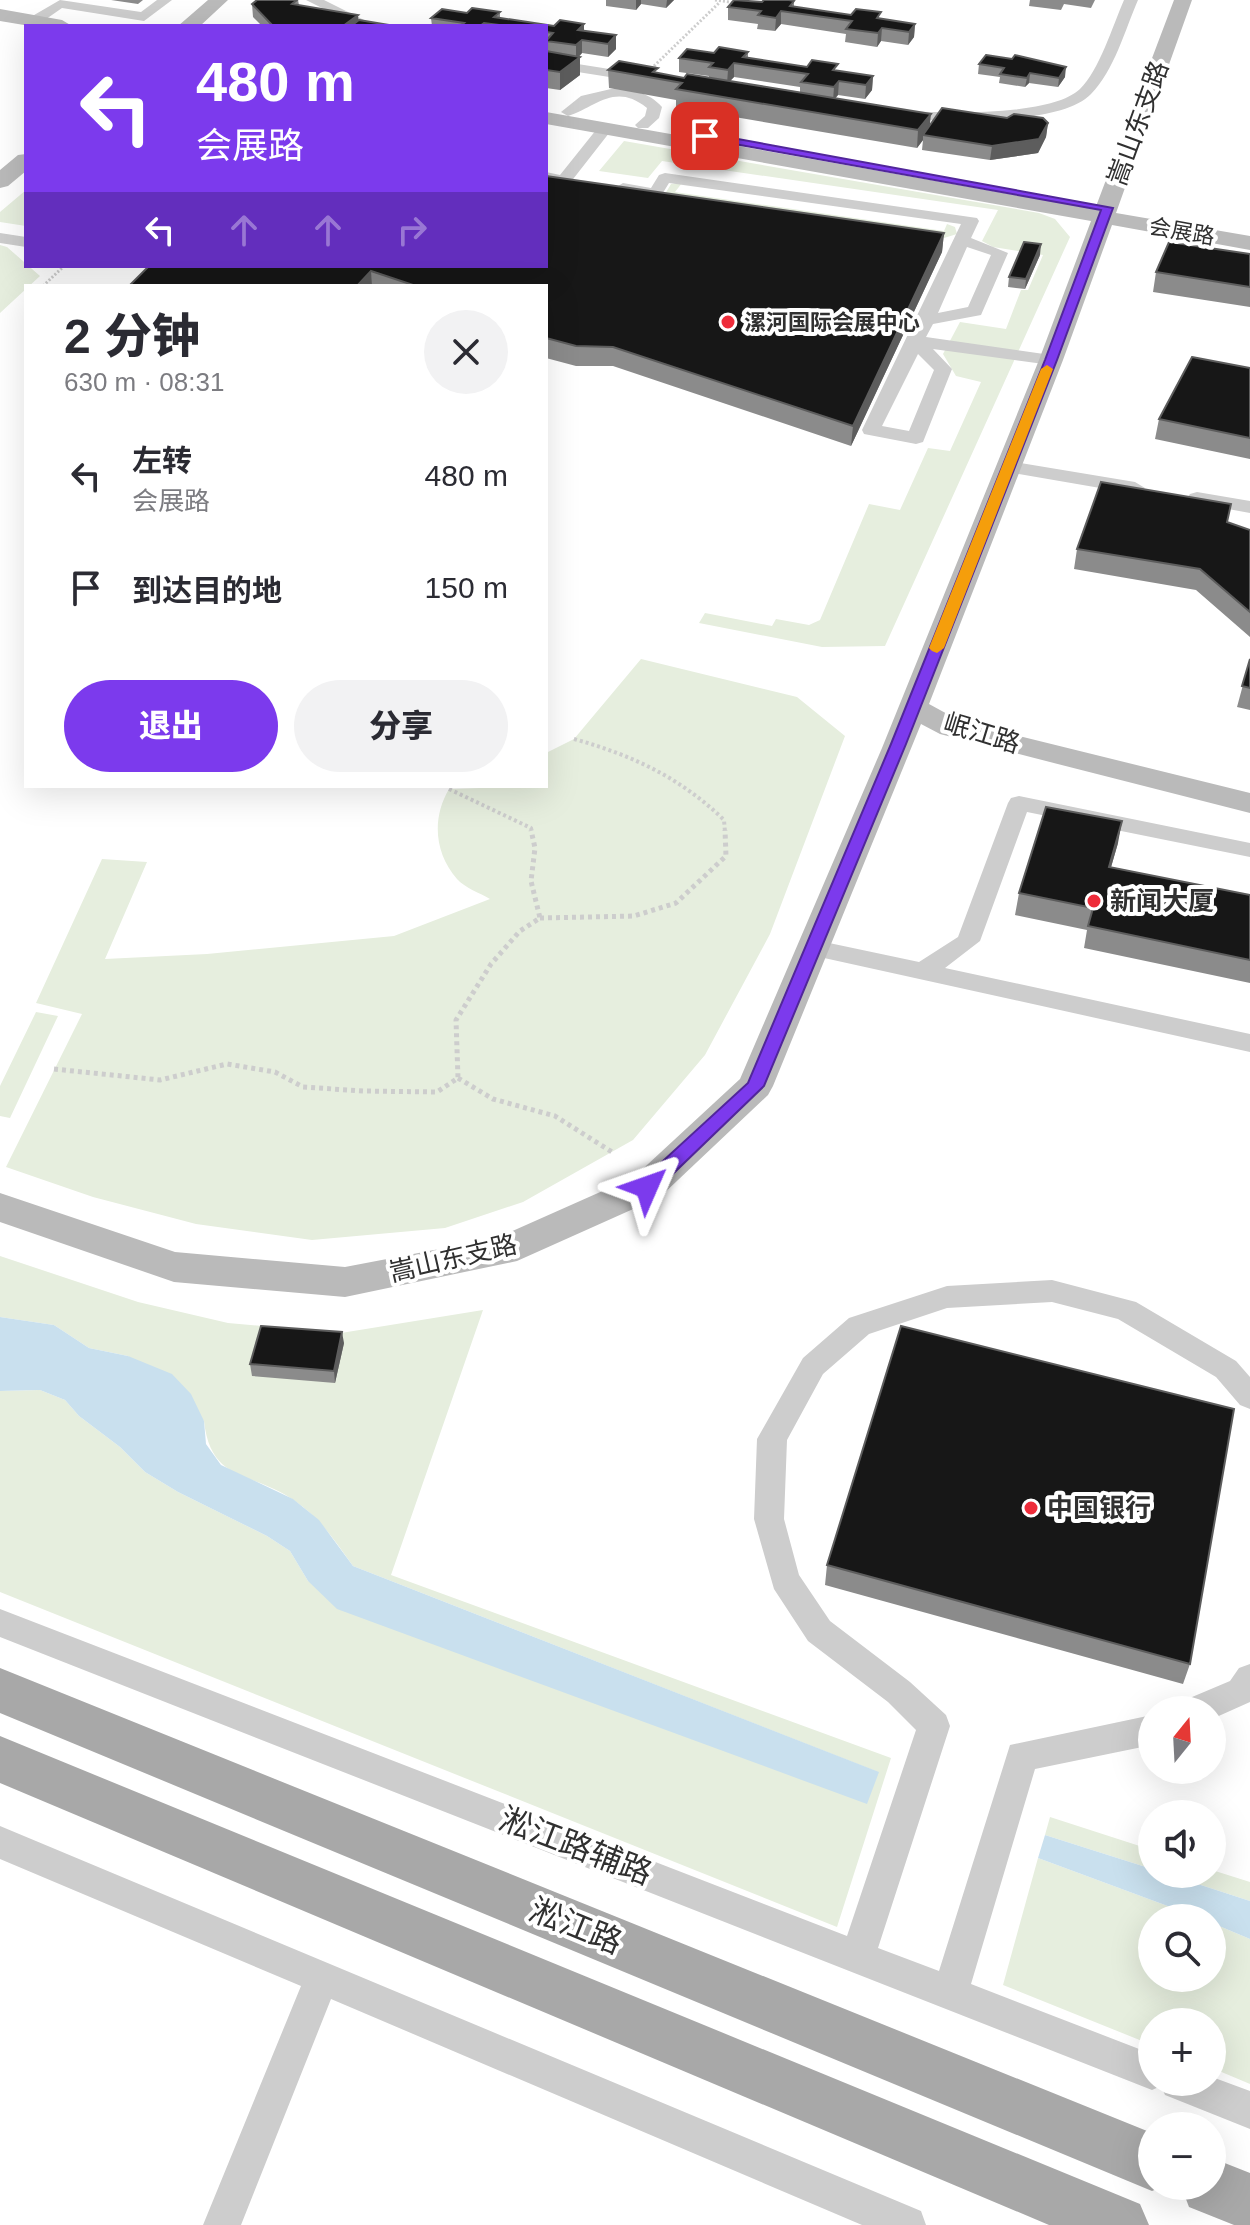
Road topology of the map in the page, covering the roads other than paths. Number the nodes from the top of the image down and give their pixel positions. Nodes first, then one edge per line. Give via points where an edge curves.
1 (165, 0) edge
2 (219, 0) edge
3 (313, 0) edge
4 (1131, 0) edge
5 (1183, 0) edge
6 (0, 15) edge
7 (25, 24) edge
8 (33, 24) edge
9 (190, 24) edge
10 (365, 24) edge
11 (0, 26) edge
12 (24, 26) edge
13 (548, 63) edge
14 (626, 95) junction
15 (548, 108) edge
16 (568, 112) junction
17 (884, 115) edge
18 (548, 118) edge
19 (609, 124) junction
20 (643, 125) junction
21 (24, 162) edge
22 (548, 177) edge
23 (0, 181) edge
24 (609, 186) edge
25 (1105, 213) junction
26 (1250, 232) edge
27 (0, 238) edge
28 (962, 240) junction
29 (24, 242) edge
30 (1250, 243) edge
31 (925, 320) junction
32 (916, 341) junction
33 (1051, 360) junction
34 (1008, 467) junction
35 (1250, 507) edge
36 (912, 707) junction
37 (1250, 778) edge
38 (1250, 803) edge
39 (1250, 850) edge
40 (815, 948) junction
41 (923, 971) junction
42 (1250, 1043) edge
43 (0, 1207) edge
44 (1250, 1397) edge
45 (0, 1623) edge
46 (1250, 1678) edge
47 (0, 1690) edge
48 (1226, 1697) edge
49 (1138, 1733) edge
50 (0, 1759) edge
51 (0, 1842) edge
52 (858, 1956) junction
53 (322, 1978) junction
54 (950, 1993) junction
55 (1138, 2067) edge
56 (1214, 2096) edge
57 (1250, 2110) edge
58 (1138, 2156) edge
59 (1226, 2192) edge
60 (1250, 2202) edge
61 (222, 2225) edge
62 (907, 2225) edge
63 (1119, 2225) edge

1 - 8 street via 144,17 60,4
2 - 9 main road
3 - 10 street
4 - 17 street via 1086,91 1071,104 964,117
5 - 25 main road, 嵩山东支路
6 - 7 main road
11 - 12 main road
13 - 14 street via 649,79
14 - 16 street via 590,97
14 - 20 street via 655,107
15 - 16 main road, 会展路
16 - 19 main road, 会展路
18 - 19 main road, 会展路
19 - 20 main road, 会展路
19 - 22 street via 571,181
19 - 25 main road, 会展路
20 - 25 main road, 会展路
21 - 23 main road
24 - 28 street via 655,193 665,178 971,221
25 - 26 main road, 会展路
25 - 30 main road, 会展路
25 - 33 main road, 嵩山东支路
27 - 29 street
28 - 31 street
28 - 31 street via 1000,253 975,311
31 - 32 street
32 - 32 street via 943,369 916,438 871,430
32 - 33 street
33 - 34 main road, 嵩山东支路
34 - 35 street
34 - 36 main road, 嵩山东支路
36 - 37 main road, 岷江路 via 960,707
36 - 38 main road, 岷江路 via 951,728
36 - 40 main road, 嵩山东支路
39 - 41 street via 1019,803 968,941
40 - 41 street
40 - 43 main road, 嵩山东支路 via 755,1086 647,1187 504,1251 345,1282 174,1267
41 - 42 street
44 - 52 street via 1226,1369 1126,1310 1052,1291 947,1297 859,1326 813,1366 772,1439 769,1519 785,1579 819,1631 934,1726
45 - 52 street, 淞江路辅路
46 - 48 street via 1241,1691
47 - 58 main road, 淞江路
49 - 54 street via 1022,1756
50 - 63 main road
51 - 53 street
52 - 54 street, 淞江路辅路
53 - 61 street
53 - 62 street
54 - 55 street, 淞江路辅路
56 - 57 street
59 - 60 main road

